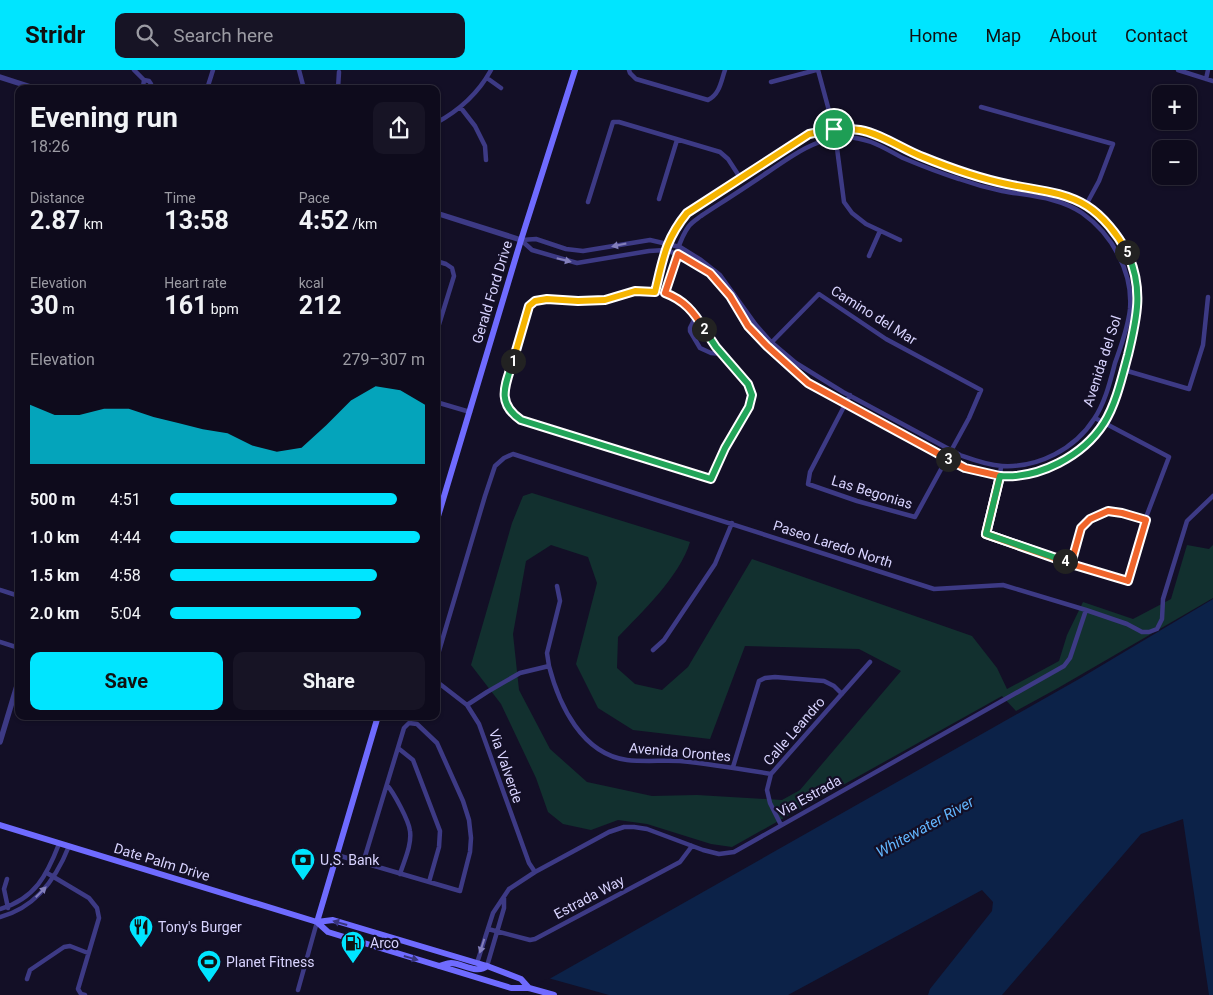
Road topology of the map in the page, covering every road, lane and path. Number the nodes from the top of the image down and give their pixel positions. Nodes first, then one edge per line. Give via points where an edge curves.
1 (134, 70) edge
2 (212, 70) edge
3 (299, 70) edge
4 (491, 70) edge
5 (575, 70) edge
6 (725, 70) edge
7 (817, 70) edge
8 (1178, 70) edge
9 (1208, 70) edge
10 (339, 72) dead end
11 (630, 72) edge
12 (0, 77) edge
13 (487, 78) junction
14 (1206, 79) junction
15 (771, 82) dead end
16 (1213, 82) edge
17 (25, 85) edge
18 (150, 85) edge
19 (208, 85) edge
20 (303, 85) edge
21 (338, 85) edge
22 (501, 88) dead end
23 (461, 108) junction
24 (981, 108) dead end
25 (440, 121) edge
26 (834, 129) junction
27 (835, 138) junction
28 (677, 140) junction
29 (486, 160) dead end
30 (740, 179) junction
31 (658, 199) dead end
32 (588, 202) dead end
33 (1086, 206) junction
34 (440, 214) edge
35 (880, 231) junction
36 (521, 240) junction
37 (900, 240) dead end
38 (667, 244) junction
39 (680, 247) junction
40 (666, 250) junction
41 (678, 254) junction
42 (869, 256) dead end
43 (440, 262) edge
44 (655, 292) junction
45 (665, 293) junction
46 (1208, 297) dead end
47 (696, 316) junction
48 (440, 321) edge
49 (771, 342) junction
50 (767, 346) junction
51 (722, 354) junction
52 (1124, 370) junction
53 (981, 390) joint
54 (850, 395) junction
55 (440, 403) edge
56 (846, 403) junction
57 (470, 412) junction
58 (1095, 418) junction
59 (1104, 423) junction
60 (951, 450) junction
61 (946, 458) junction
62 (1001, 466) junction
63 (1000, 476) junction
64 (1213, 496) edge
65 (440, 510) edge
66 (1146, 520) junction
67 (732, 523) junction
68 (1071, 564) junction
69 (557, 586) dead end
70 (0, 590) edge
71 (15, 595) edge
72 (1086, 610) junction
73 (0, 642) edge
74 (15, 647) edge
75 (440, 648) edge
76 (653, 650) dead end
77 (870, 662) dead end
78 (548, 666) junction
79 (440, 684) edge
80 (15, 693) edge
81 (842, 694) junction
82 (467, 706) junction
83 (377, 720) edge
84 (0, 742) edge
85 (398, 748) junction
86 (733, 767) junction
87 (771, 774) junction
88 (387, 785) junction
89 (781, 824) junction
90 (0, 825) edge
91 (59, 844) junction
92 (69, 846) junction
93 (692, 846) junction
94 (337, 855) junction
95 (363, 863) junction
96 (535, 872) junction
97 (46, 873) junction
98 (400, 874) junction
99 (54, 878) junction
100 (7, 879) dead end
101 (429, 882) junction
102 (504, 897) junction
103 (7, 907) junction
104 (0, 909) edge
105 (10, 914) junction
106 (0, 917) edge
107 (318, 922) junction
108 (488, 929) junction
109 (497, 932) junction
110 (88, 953) junction
111 (477, 963) junction
112 (439, 966) junction
113 (487, 966) junction
114 (27, 979) dead end
115 (529, 988) junction
116 (78, 989) junction
117 (298, 990) dead end
118 (74, 995) edge
119 (85, 995) edge
120 (554, 995) edge

1 - 18 street
2 - 19 street
3 - 20 street
4 - 13 street
5 - 36 main road, Gerald Ford Drive
6 - 11 street via 718,92 708,100 636,79
7 - 15 street
7 - 26 street
8 - 14 street
9 - 14 street
10 - 21 street
12 - 17 street
13 - 22 street
13 - 23 street
14 - 16 street
23 - 25 street
23 - 29 street via 486,146
24 - 33 street via 1113,144
26 - 27 street
26 - 30 street, Avenida del Sol via 809,134
26 - 33 street, Avenida del Sol via 874,134 950,168 1006,184 1053,192
27 - 35 street via 844,202 852,213
27 - 39 street, Avenida del Sol via 819,142 789,159 701,216 690,225
27 - 58 street, Avenida del Sol via 871,142 936,172 984,187 1061,203 1083,214 1103,232 1120,258 1130,294 1130,308 1108,388
28 - 30 street via 720,152
28 - 31 street
28 - 32 street via 613,122
30 - 38 street, Avenida del Sol via 687,213
33 - 52 street, Avenida del Sol via 1116,234 1135,274 1138,309
34 - 36 street
35 - 37 street
35 - 42 street
38 -> 36 street, Avenida del Sol via 650,240 583,251 536,239
36 -> 40 street, Avenida del Sol via 532,250 577,263
36 - 57 main road, Gerald Ford Drive
38 - 39 street, Avenida del Sol
38 - 40 street, Avenida del Sol
39 - 41 street, Avenida del Sol
39 - 49 street, Avenida del Sol via 720,275
40 - 41 street, Avenida del Sol
40 - 44 street, Avenida del Sol
41 - 45 street, Avenida del Sol
41 - 50 street, Avenida del Sol via 710,273 730,296 748,326
43 - 48 street via 452,268 454,276
44 - 45 street
44 - 51 street via 635,291 605,300 547,299 529,306 505,386 504,400 512,414 521,420 711,479 749,407 752,395 748,384
45 - 47 street via 686,304
46 - 52 street via 1203,345 1189,389
47 - 51 street
47 - 51 street via 690,332 700,348
49 - 50 street, Camino del Mar
49 - 53 street, Camino del Mar via 819,294 886,339
49 - 54 street, Avenida del Sol via 812,374
50 - 56 street, Avenida del Sol via 808,383
52 - 59 street, Avenida del Sol
53 - 60 street, Las Begonias
54 - 56 street, Las Begonias
54 - 60 street, Avenida del Sol
55 - 57 street
56 - 61 street, Avenida del Sol
56 - 61 street, Las Begonias via 810,472 808,484 915,517
57 - 65 main road, Gerald Ford Drive
58 - 59 street
58 - 62 street, Avenida del Sol via 1076,440 1050,456 1017,466
59 - 63 street, Avenida del Sol via 1070,457 1028,474
59 - 66 street via 1169,456
60 - 61 street, Las Begonias
60 - 62 street, Avenida del Sol via 982,463
61 - 63 street, Avenida del Sol via 965,468
62 - 63 street
63 - 68 street via 986,534
64 - 72 street, Paseo Laredo North via 1186,521 1157,629 1142,632
66 - 68 street via 1108,511 1090,519 1081,528
66 - 68 street via 1128,581
67 - 72 street, Paseo Laredo North via 934,589 1003,585
67 - 75 street, Paseo Laredo North via 514,454 504,458 495,466
67 - 76 street via 715,564 664,640
69 - 78 street via 560,601 547,653
70 - 71 street
72 - 89 street, Via Estrada via 1070,658 1064,666
73 - 74 street
77 - 81 street, Calle Leandro
78 - 82 street via 520,673
78 - 86 street, Avenida Orontes via 553,684 573,724 586,740 615,758
79 - 82 street, Via Valverde
80 - 84 street
81 - 86 street via 824,681 775,677 758,681
81 - 87 street, Calle Leandro
82 - 96 street, Via Valverde via 479,724
83 - 94 main road
85 - 88 street
85 - 101 street via 413,760 440,832
85 - 101 street via 404,728 409,723 417,724 437,743 469,820 470,852 460,891
86 - 87 street, Avenida Orontes
87 - 89 street, Calle Leandro via 767,790
88 - 95 street
88 - 98 street via 394,793 410,830
89 - 93 street, Via Estrada via 734,852 719,854
90 - 91 main road, Date Palm Drive
91 - 92 main road, Date Palm Drive
91 - 97 street
92 - 99 street
92 - 107 main road, Date Palm Drive
93 - 96 street, Via Estrada via 647,829 624,827
93 - 109 street, Estrada Way via 680,862 535,939
94 - 95 street
94 - 107 main road
95 - 98 street
96 - 102 street, Via Estrada via 509,889
97 - 99 street
97 - 103 street via 28,895
98 - 101 street
105 -> 99 street via 34,899
99 - 110 street via 89,898 97,908 99,918
100 - 103 street via 4,889
102 - 108 street, Via Estrada
102 - 109 street
103 - 104 street
103 - 105 street
105 - 106 street
111 -> 107 main road, Date Palm Drive via 333,920
107 -> 112 main road, Date Palm Drive via 328,932
107 - 117 street
108 - 109 street, Estrada Way
108 -> 111 street, Via Estrada
109 - 113 street
110 - 114 street via 64,947 30,970
110 - 116 street
111 - 113 main road, Date Palm Drive
112 - 113 main road via 453,962 479,970
112 - 115 main road, Date Palm Drive via 511,988
113 - 115 main road, Date Palm Drive via 521,979
115 - 120 main road, Date Palm Drive
116 - 118 street
116 - 119 street

